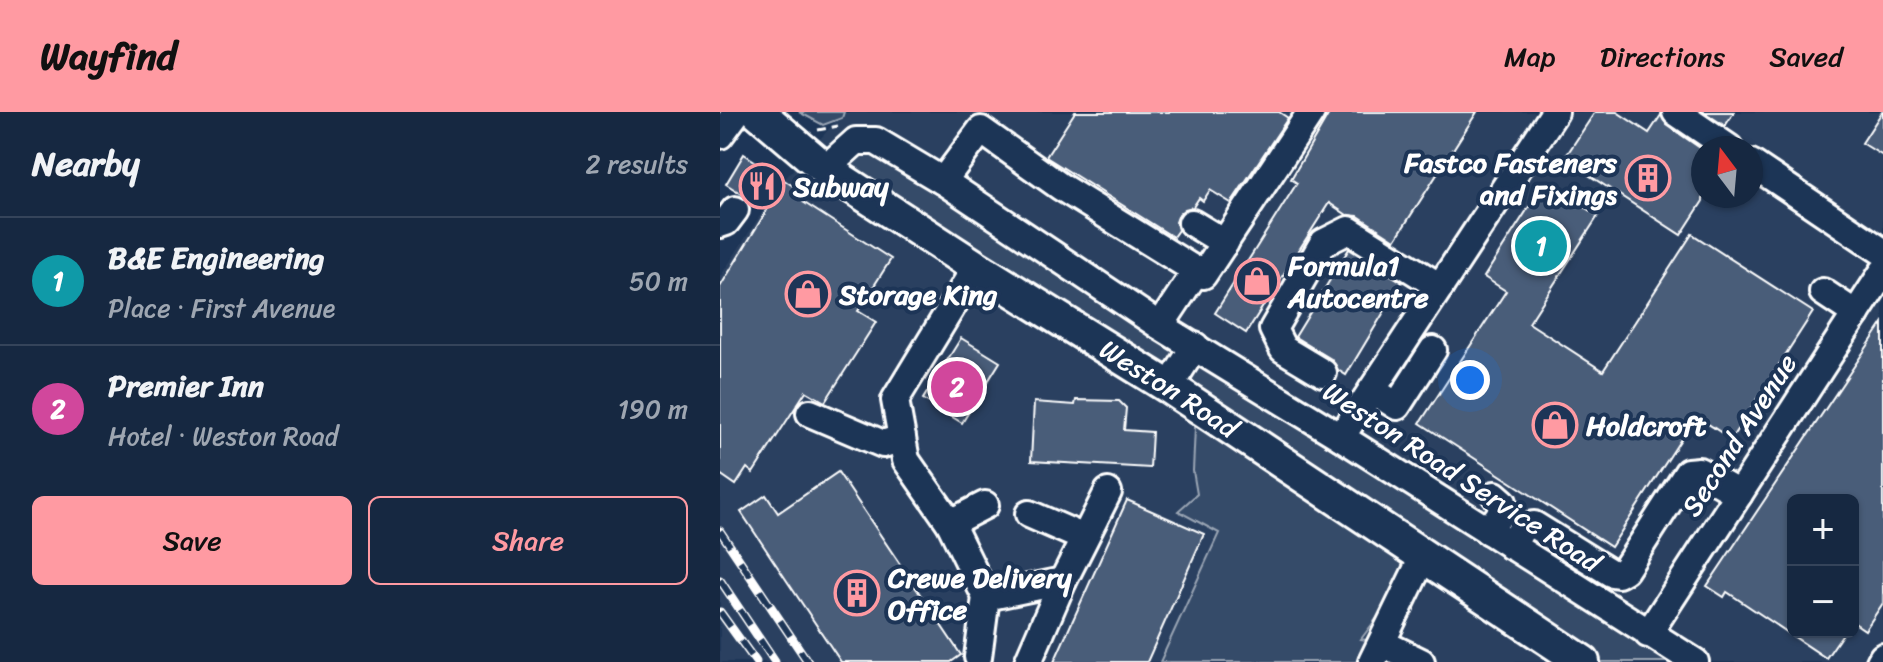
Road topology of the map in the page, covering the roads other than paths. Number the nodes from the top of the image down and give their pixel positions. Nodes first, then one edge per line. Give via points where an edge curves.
1 (737, 112) edge
2 (758, 112) edge
3 (1311, 112) edge
4 (1555, 112) edge
5 (1676, 112) edge
6 (987, 121) edge
7 (720, 135) edge
8 (1711, 136) edge
9 (825, 169) junction
10 (1763, 171) edge
11 (943, 181) junction
12 (1192, 223) dead end
13 (1225, 243) junction
14 (1883, 252) edge
15 (976, 267) junction
16 (1197, 270) junction
17 (1883, 272) edge
18 (1440, 287) junction
19 (1823, 292) dead end
20 (1856, 314) junction
21 (1160, 326) junction
22 (1195, 346) junction
23 (1283, 349) junction
24 (1433, 350) dead end
25 (1323, 373) dead end
26 (1259, 386) junction
27 (1169, 387) junction
28 (1372, 390) junction
29 (810, 413) dead end
30 (1341, 437) junction
31 (902, 438) junction
32 (1108, 492) dead end
33 (1739, 494) junction
34 (1495, 495) dead end
35 (985, 505) dead end
36 (1029, 514) dead end
37 (950, 523) junction
38 (1488, 531) junction
39 (1084, 538) junction
40 (1511, 546) junction
41 (1423, 557) junction
42 (1063, 581) junction
43 (986, 597) junction
44 (1648, 634) junction
45 (1377, 652) edge
46 (978, 657) dead end
47 (1883, 657) edge
48 (1028, 662) edge
49 (1421, 662) edge
50 (1583, 662) edge
51 (1695, 662) edge
52 (1880, 662) edge

1 - 7 street
2 - 9 main road, Weston Road
3 - 13 street
4 - 18 street
5 - 8 street
6 - 11 street
6 - 16 street via 1061,187
9 - 11 street, Weston Road Service Road via 856,141 876,141
9 - 15 main road, Weston Road
10 - 14 street
11 - 21 street, Weston Road Service Road
12 - 13 street
13 - 16 street via 1203,275
15 - 27 main road, Weston Road
15 - 31 street via 895,400
16 - 21 street
17 - 20 street, Second Avenue
18 - 23 street via 1349,230 1323,243 1273,329
18 - 28 street
19 - 20 street
20 - 33 street, Second Avenue
21 - 22 street, Weston Road Service Road
22 - 26 street, Weston Road Service Road
22 - 27 street
23 - 25 street
23 - 26 street
24 - 28 street via 1397,406
26 - 30 street, Weston Road Service Road
27 - 41 main road, Weston Road
28 - 30 street
29 - 31 street via 883,444
30 - 38 street, Weston Road Service Road
31 - 37 street via 906,460
32 - 39 street
33 - 40 street via 1699,471 1688,472 1618,574 1534,525 1523,527
33 - 44 street, Second Avenue
34 - 38 street via 1503,510
35 - 37 street
36 - 39 street
37 - 43 street
38 - 40 street, Weston Road Service Road
39 - 42 street
40 - 44 street, Weston Road Service Road
41 - 45 street
41 - 50 main road, Weston Road
42 - 43 street
42 - 48 street
43 - 46 street
44 - 51 street, Weston Road Service Road
45 - 49 street
47 - 52 street

